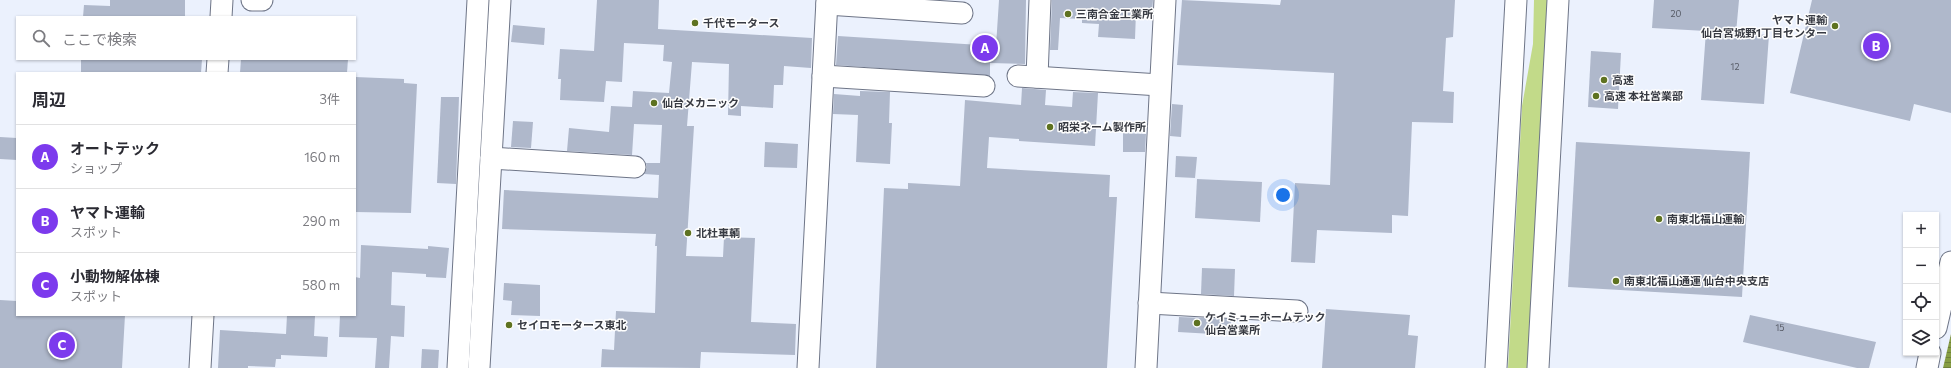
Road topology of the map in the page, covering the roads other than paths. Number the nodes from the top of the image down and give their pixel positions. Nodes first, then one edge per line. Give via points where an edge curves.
1 (222, 0) edge
2 (252, 0) edge
3 (262, 0) edge
4 (478, 0) edge
5 (500, 0) edge
6 (1040, 0) edge
7 (1165, 0) edge
8 (1516, 0) edge
9 (1558, 0) edge
10 (827, 2) edge
11 (962, 13) dead end
12 (221, 16) edge
13 (218, 60) edge
14 (218, 72) edge
15 (823, 76) junction
16 (1160, 85) junction
17 (984, 86) dead end
18 (491, 158) junction
19 (635, 167) dead end
20 (1951, 262) edge
21 (1149, 303) junction
22 (1297, 311) dead end
23 (203, 316) edge
24 (1938, 320) edge
25 (1929, 356) edge
26 (200, 368) edge
27 (458, 368) edge
28 (479, 368) edge
29 (808, 368) edge
30 (1146, 368) edge
31 (1496, 368) edge
32 (1538, 368) edge
33 (1927, 368) edge

1 - 12 street
2 - 3 street
4 - 27 street
5 - 18 street
6 - 16 street via 1027,77
7 - 16 street
8 - 31 street
9 - 32 street
10 - 11 street
10 - 15 street
13 - 14 street
15 - 17 street
15 - 29 street
16 - 21 street
18 - 19 street
18 - 28 street
20 - 24 street
21 - 22 street
21 - 30 street
23 - 26 street
25 - 33 street

